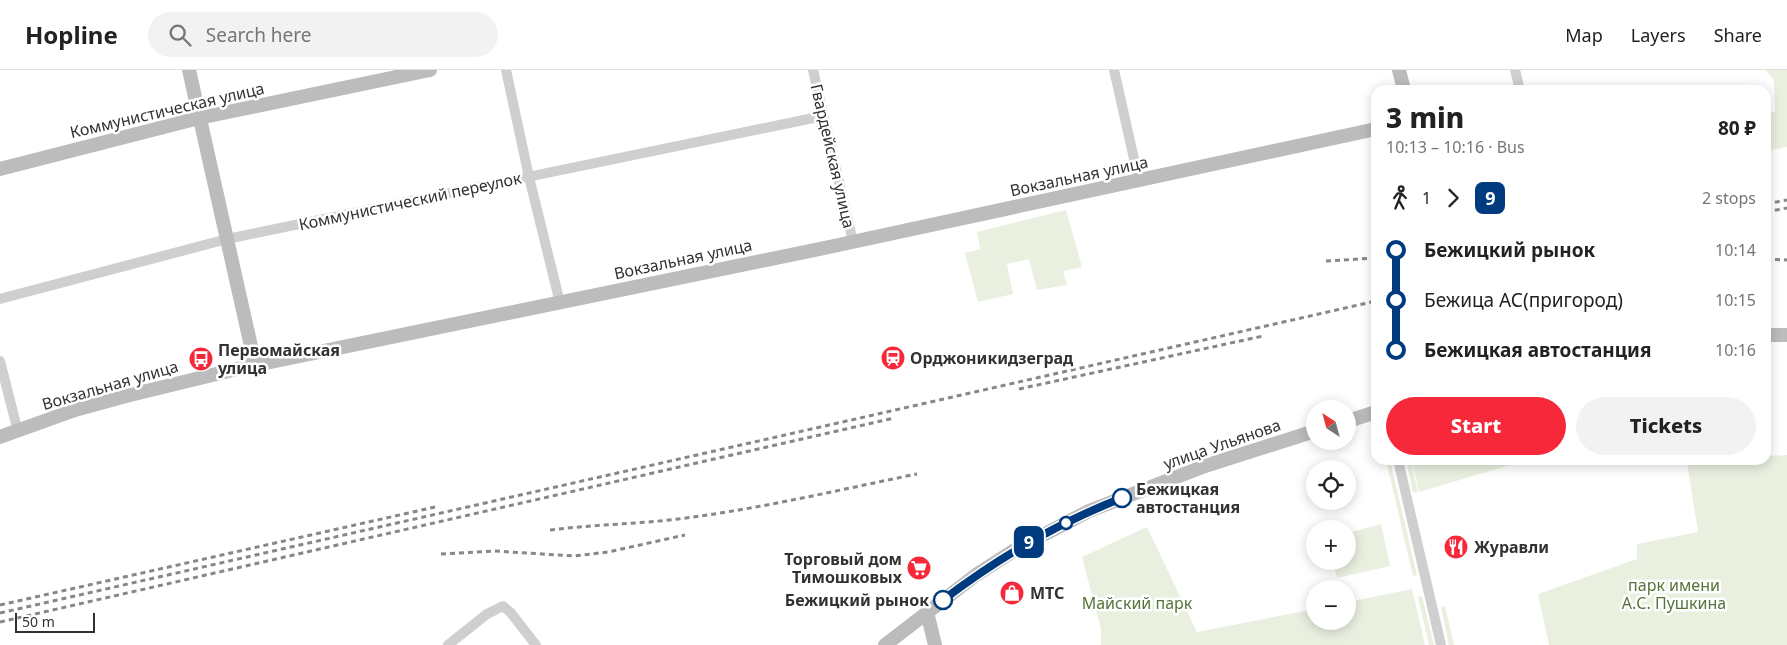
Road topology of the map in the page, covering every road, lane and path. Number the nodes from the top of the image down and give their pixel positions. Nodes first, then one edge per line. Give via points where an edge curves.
1 (189, 70) edge
2 (430, 70) edge
3 (506, 70) edge
4 (812, 70) edge
5 (1114, 70) edge
6 (1399, 70) edge
7 (1515, 70) edge
8 (1403, 85) edge
9 (1519, 85) edge
10 (823, 116) junction
11 (199, 118) junction
12 (1371, 130) edge
13 (0, 169) edge
14 (529, 177) junction
15 (1139, 181) junction
16 (227, 239) junction
17 (853, 242) junction
18 (0, 299) edge
19 (560, 302) junction
20 (1771, 335) edge
21 (1787, 335) edge
22 (0, 362) edge
23 (256, 364) junction
24 (1371, 414) edge
25 (1356, 418) edge
26 (18, 432) junction
27 (1306, 434) edge
28 (0, 437) edge
29 (1399, 465) edge
30 (927, 612) junction
31 (448, 645) edge
32 (536, 645) edge
33 (885, 645) edge
34 (935, 645) edge
35 (1441, 645) edge

1 - 11 main road
2 - 11 main road, Коммунистическая улица
3 - 14 street
4 - 10 street, Гвардейская улица
5 - 15 street
6 - 8 main road
7 - 9 street
10 - 14 street, Коммунистический переулок
10 - 17 street, Гвардейская улица
11 - 13 main road, Коммунистическая улица
11 - 16 main road
12 - 15 main road, Вокзальная улица
14 - 16 street, Коммунистический переулок
14 - 19 street
15 - 17 main road, Вокзальная улица
16 - 18 street, Коммунистический переулок
16 - 23 main road
17 - 19 main road, Вокзальная улица
19 - 23 main road, Вокзальная улица
20 - 21 main road
22 - 26 street
23 - 26 main road, Вокзальная улица via 75,410
24 - 25 main road
26 - 28 main road, Вокзальная улица
27 - 30 main road, улица Ульянова via 1205,466 1089,511 1018,548
29 - 35 street
30 - 33 main road, улица Ульянова
30 - 34 main road
31 - 32 street via 487,614 503,606

